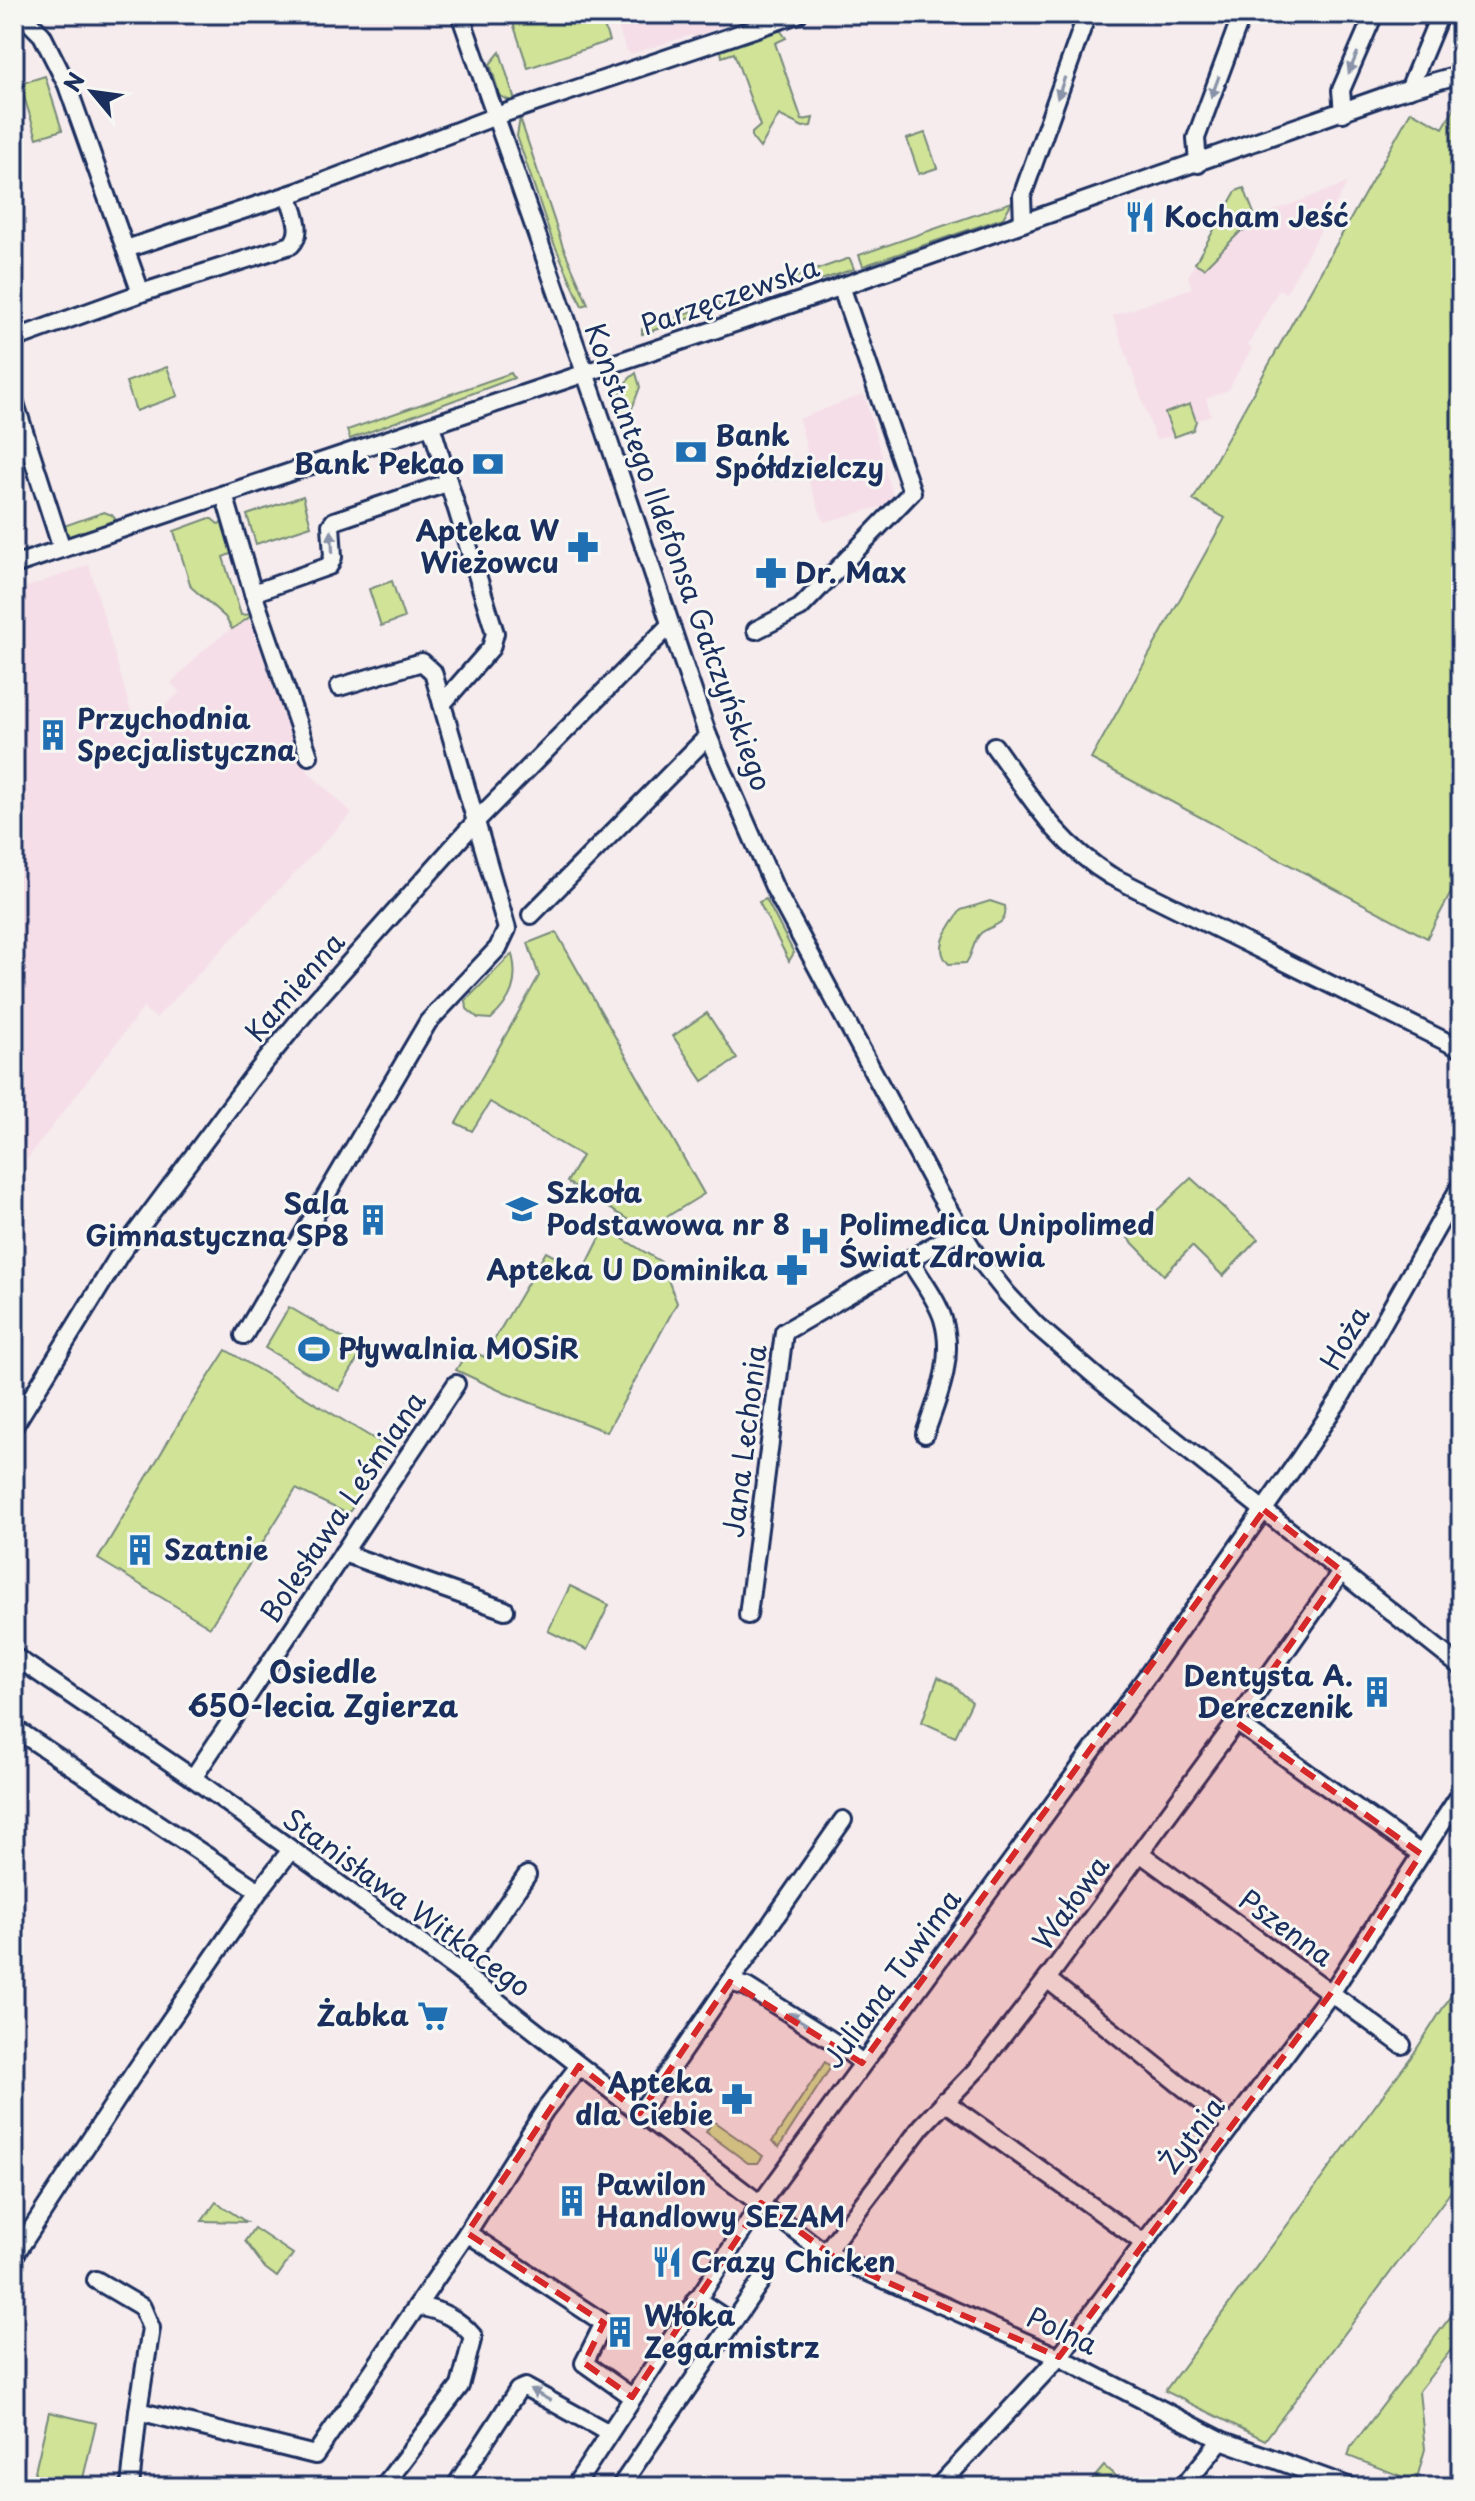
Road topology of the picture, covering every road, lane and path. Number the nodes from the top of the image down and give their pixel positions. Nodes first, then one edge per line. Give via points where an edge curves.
1 (21, 14) edge
2 (460, 14) edge
3 (798, 14) edge
4 (1087, 14) edge
5 (1242, 14) edge
6 (1374, 14) edge
7 (1440, 14) edge
8 (1461, 74) edge
9 (1409, 89) junction
10 (1343, 113) junction
11 (496, 116) junction
12 (1198, 164) junction
13 (288, 195) junction
14 (1023, 223) junction
15 (126, 249) junction
16 (841, 286) junction
17 (141, 293) junction
18 (14, 339) edge
19 (585, 372) junction
20 (14, 400) edge
21 (431, 425) junction
22 (447, 483) junction
23 (224, 494) junction
24 (62, 549) junction
25 (14, 565) edge
26 (253, 593) junction
27 (670, 625) junction
28 (756, 630) dead end
29 (339, 687) dead end
30 (442, 704) junction
31 (708, 736) junction
32 (994, 746) dead end
33 (309, 756) dead end
34 (476, 821) junction
35 (531, 915) dead end
36 (1461, 1049) edge
37 (1461, 1185) edge
38 (960, 1230) junction
39 (909, 1259) junction
40 (244, 1335) dead end
41 (456, 1384) dead end
42 (14, 1426) edge
43 (925, 1434) dead end
44 (1264, 1510) junction
45 (343, 1553) junction
46 (1342, 1571) junction
47 (505, 1610) dead end
48 (748, 1615) dead end
49 (16, 1662) edge
50 (1461, 1667) edge
51 (1236, 1722) junction
52 (14, 1728) edge
53 (193, 1778) junction
54 (1461, 1793) edge
55 (843, 1820) dead end
56 (291, 1850) junction
57 (1140, 1853) junction
58 (1421, 1854) junction
59 (527, 1875) dead end
60 (259, 1891) junction
61 (460, 1972) junction
62 (1047, 1979) junction
63 (730, 1982) junction
64 (1331, 1993) junction
65 (1402, 2045) dead end
66 (862, 2063) junction
67 (579, 2066) junction
68 (944, 2101) junction
69 (640, 2113) junction
70 (1232, 2126) junction
71 (761, 2203) junction
72 (467, 2233) junction
73 (1144, 2243) junction
74 (825, 2253) junction
75 (14, 2256) edge
76 (96, 2280) dead end
77 (761, 2281) dead end
78 (696, 2299) junction
79 (417, 2306) junction
80 (732, 2323) junction
81 (1059, 2357) junction
82 (632, 2397) junction
83 (138, 2411) junction
84 (609, 2433) junction
85 (1221, 2440) junction
86 (130, 2487) edge
87 (383, 2487) edge
88 (455, 2487) edge
89 (574, 2487) edge
90 (620, 2487) edge
91 (938, 2487) edge
92 (1183, 2487) edge
93 (1351, 2487) edge

1 - 15 street via 42,35 67,85
2 - 11 street, Konstantego Ildefonsa Gałczyńskiego
3 - 11 street
4 -> 14 street via 1022,196
5 -> 12 street via 1196,138
6 -> 10 street via 1341,90
7 - 9 street
8 - 9 street, Parzęczewska
9 - 10 street, Parzęczewska
10 - 12 street, Parzęczewska
11 - 13 street
11 - 19 street, Konstantego Ildefonsa Gałczyńskiego
12 - 14 street, Parzęczewska
13 - 15 street
13 - 17 street via 299,230 291,245
14 - 16 street, Parzęczewska
15 - 17 street
16 - 19 street, Parzęczewska
16 - 28 street via 912,492 800,608
17 - 18 street
19 - 21 street, Parzęczewska
19 - 27 street, Konstantego Ildefonsa Gałczyńskiego
20 - 24 street
21 - 22 street
21 - 23 street, Parzęczewska
26 -> 22 street via 329,566 334,521
22 - 30 street via 496,638
23 - 24 street, Parzęczewska
23 - 26 street
24 - 25 street, Parzęczewska
26 - 33 street
27 - 31 street, Konstantego Ildefonsa Gałczyńskiego
27 - 34 street, Kamienna
29 - 30 street via 422,662 433,672
30 - 34 street
31 - 35 street
31 - 38 street, Konstantego Ildefonsa Gałczyńskiego via 775,889
32 - 36 street via 1052,827 1085,860
34 - 40 street via 507,935 434,1013
34 - 42 street, Kamienna via 310,1007 223,1116 120,1254
37 - 44 street, Hoża via 1339,1400
38 - 39 street, Jana Lechonia
38 - 44 street, Konstantego Ildefonsa Gałczyńskiego via 1007,1294 1044,1333
39 - 43 street via 942,1317 948,1349
39 - 48 street, Jana Lechonia via 784,1332
41 - 45 street, Bolesława Leśmiana
44 - 46 street, Konstantego Ildefonsa Gałczyńskiego
44 - 66 street, Juliana Tuwima
45 - 47 street
45 - 53 street, Bolesława Leśmiana
46 - 50 street, Konstantego Ildefonsa Gałczyńskiego
46 - 51 street, Wałowa
49 - 53 street, Stanisława Witkacego
51 - 57 street, Wałowa
51 - 58 street
52 - 60 street
53 - 56 street, Stanisława Witkacego
54 - 58 street, Żytnia
55 - 63 street
56 - 60 street
56 - 61 street, Stanisława Witkacego
57 - 62 street, Wałowa
57 - 64 street, Pszenna
58 - 64 street, Żytnia
59 - 61 street
60 - 75 street
61 - 67 street, Stanisława Witkacego
62 - 68 street, Wałowa via 984,2061
62 - 70 street
66 -> 63 street via 747,1987
63 - 69 street
64 - 65 street, Pszenna
64 - 70 street, Żytnia
66 - 71 street, Juliana Tuwima
67 - 69 street, Stanisława Witkacego
67 - 72 street
68 - 73 street
68 - 74 street, Wałowa
69 - 71 street, Stanisława Witkacego
70 - 73 street, Żytnia
71 - 74 street, Polna
71 - 78 street, Juliana Tuwima
72 - 79 street
72 - 82 street via 604,2323 584,2363
73 - 81 street, Żytnia
74 - 81 street, Polna
76 - 83 street via 142,2307 151,2328
77 - 80 street
78 - 80 street
78 - 82 street, Juliana Tuwima
79 - 83 street via 315,2455
79 - 87 street via 440,2310 473,2336 460,2386
80 - 90 street
81 - 85 street, Polna
81 - 91 street, Żytnia
82 - 84 street, Juliana Tuwima
83 - 86 street
84 -> 88 street via 525,2387 516,2392
84 - 89 street, Juliana Tuwima
85 - 92 street
85 - 93 street, Polna

